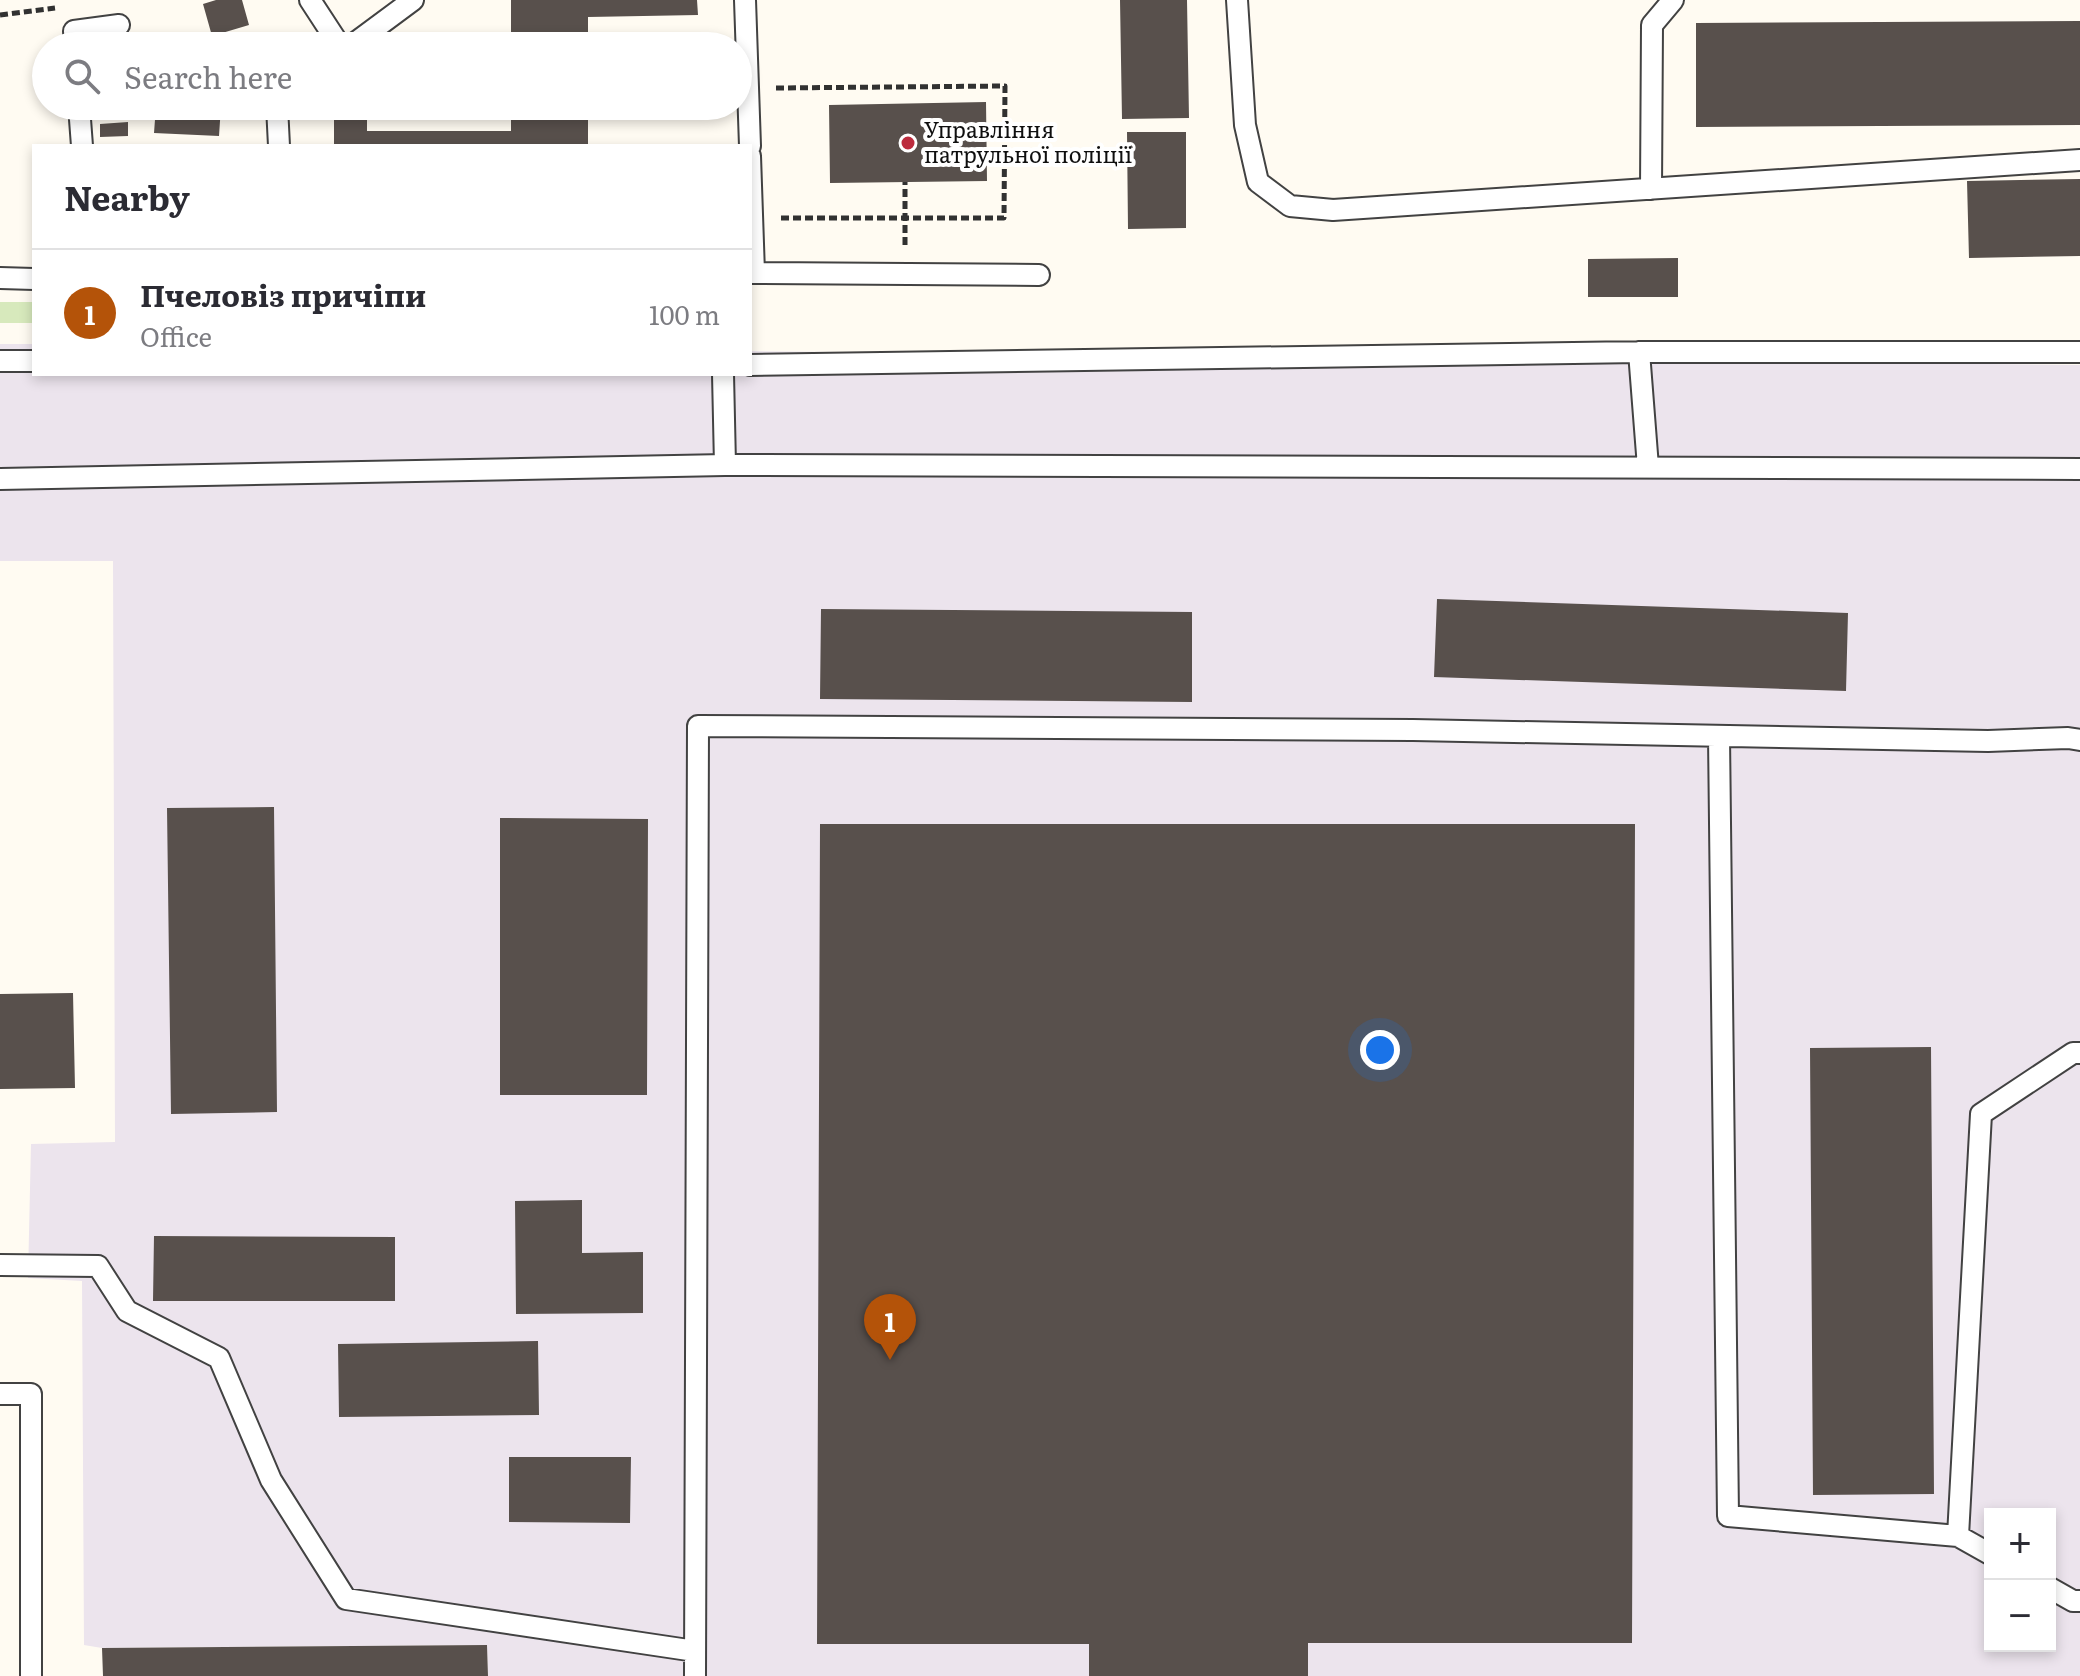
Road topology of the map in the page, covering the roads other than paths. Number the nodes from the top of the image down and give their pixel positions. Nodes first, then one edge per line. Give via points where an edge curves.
1 (310, 0) edge
2 (413, 0) edge
3 (745, 0) edge
4 (1237, 0) edge
5 (1673, 0) edge
6 (119, 25) dead end
7 (74, 32) edge
8 (331, 32) edge
9 (370, 32) edge
10 (746, 32) edge
11 (80, 120) edge
12 (278, 120) edge
13 (749, 120) edge
14 (82, 144) edge
15 (279, 144) edge
16 (750, 144) edge
17 (2080, 160) edge
18 (1651, 189) junction
19 (752, 223) edge
20 (752, 273) edge
21 (1039, 275) dead end
22 (0, 278) edge
23 (32, 279) edge
24 (1639, 352) junction
25 (2080, 352) edge
26 (0, 361) edge
27 (32, 361) edge
28 (752, 365) edge
29 (723, 376) edge
30 (725, 465) junction
31 (1648, 467) junction
32 (2080, 469) edge
33 (0, 479) edge
34 (1719, 736) junction
35 (2080, 740) edge
36 (2080, 1053) edge
37 (0, 1265) edge
38 (0, 1394) edge
39 (1958, 1536) junction
40 (1984, 1551) edge
41 (2056, 1591) edge
42 (2080, 1601) edge
43 (695, 1651) junction
44 (31, 1676) edge
45 (695, 1676) edge

1 - 8 lane
2 - 9 lane
3 - 10 lane
4 - 18 lane via 1245,125 1258,182 1290,206 1333,210
5 - 18 lane via 1652,25
6 - 7 lane
11 - 14 lane
12 - 15 lane
13 - 16 lane
17 - 18 lane
19 - 20 lane
20 - 21 lane
22 - 23 lane
24 - 25 lane
24 - 28 lane
24 - 31 lane
26 - 27 lane
29 - 30 lane
30 - 31 lane
30 - 33 lane
31 - 32 lane
34 - 35 lane
34 - 39 lane via 1728,1516
34 - 43 lane via 698,726
36 - 39 lane via 1981,1114
37 - 43 lane via 98,1266 127,1311 219,1358 271,1480 346,1599
38 - 44 lane via 31,1394
39 - 40 lane
41 - 42 lane
43 - 45 lane

